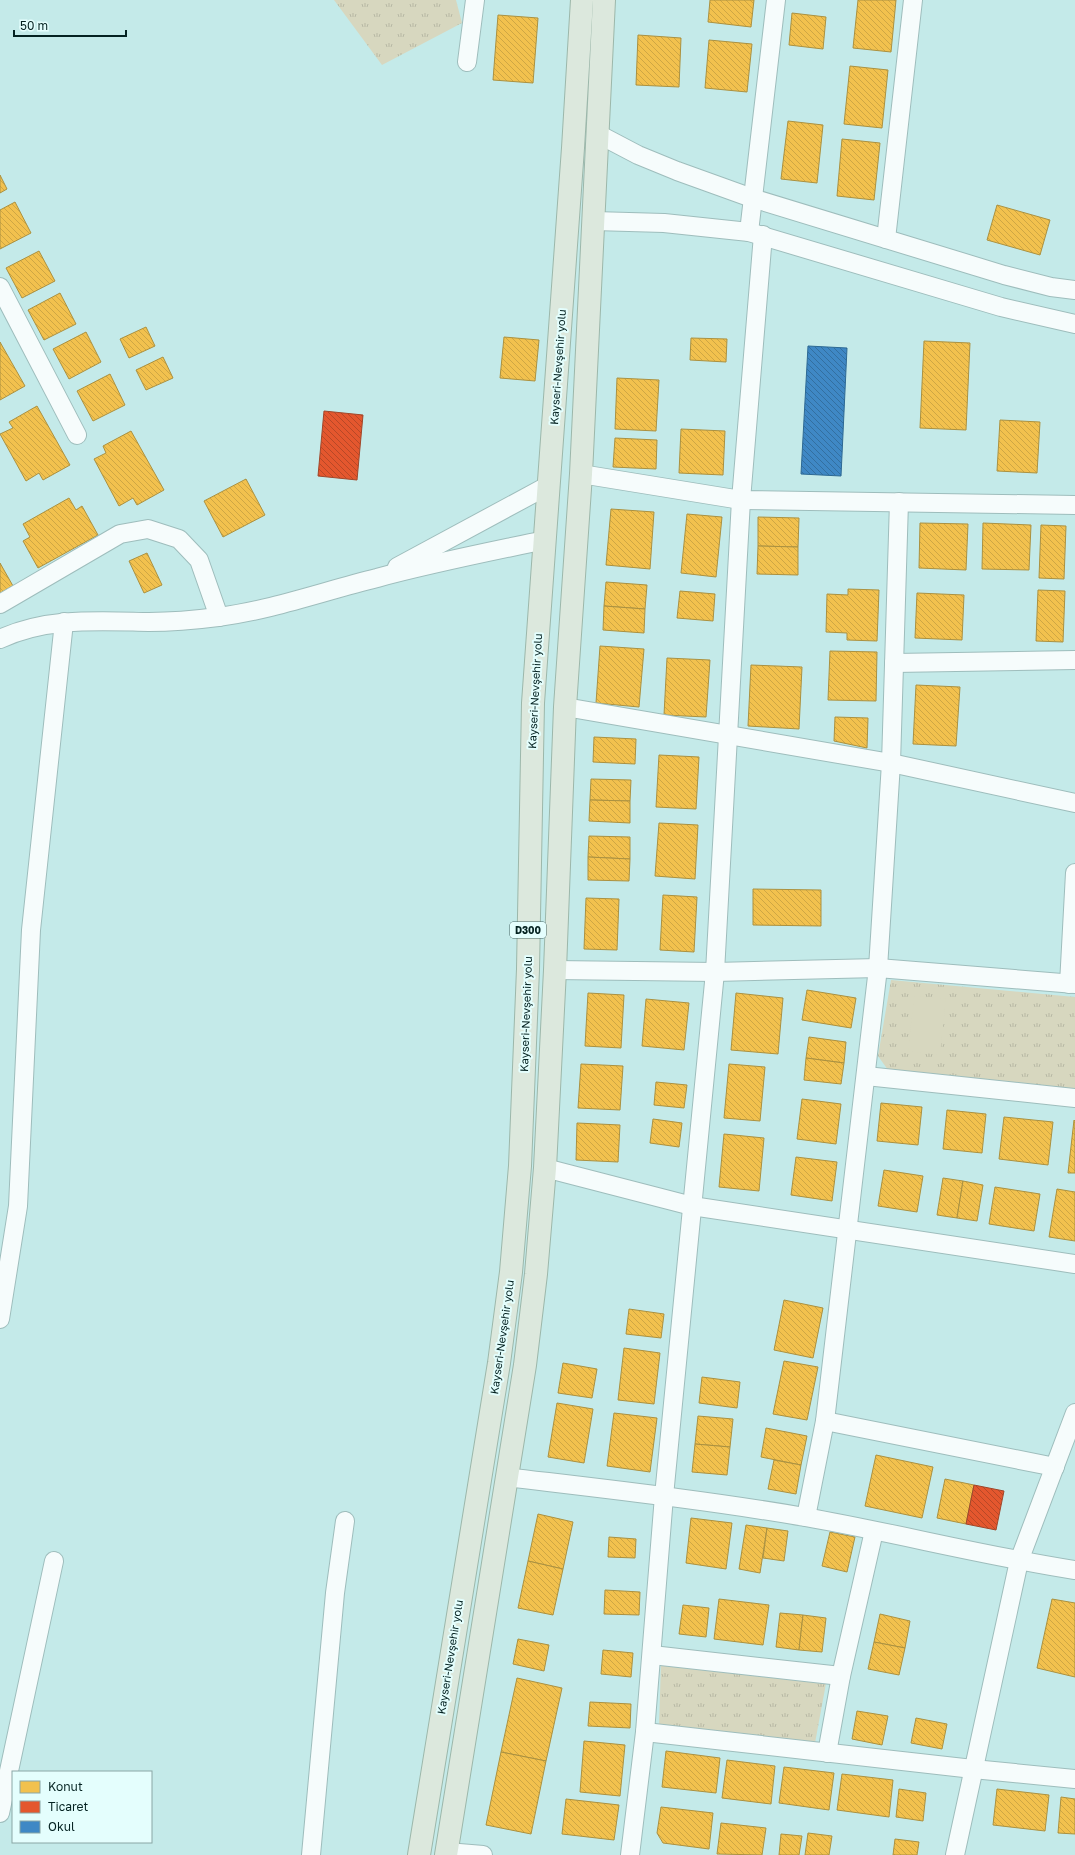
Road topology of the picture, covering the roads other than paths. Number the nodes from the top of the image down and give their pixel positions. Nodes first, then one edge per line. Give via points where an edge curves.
1 (475, 0) edge
2 (582, 0) edge
3 (604, 0) edge
4 (776, 0) edge
5 (913, 0) edge
6 (467, 62) dead end
7 (598, 134) junction
8 (752, 198) junction
9 (594, 221) junction
10 (756, 234) junction
11 (886, 239) junction
12 (0, 287) edge
13 (1075, 290) edge
14 (1075, 324) edge
15 (78, 435) dead end
16 (581, 474) junction
17 (549, 485) junction
18 (741, 500) junction
19 (899, 502) junction
20 (1075, 505) edge
21 (545, 540) junction
22 (376, 578) junction
23 (0, 604) edge
24 (219, 617) junction
25 (64, 622) junction
26 (0, 639) edge
27 (1075, 660) edge
28 (894, 663) junction
29 (565, 707) junction
30 (727, 735) junction
31 (891, 763) junction
32 (1075, 802) edge
33 (1075, 873) edge
34 (878, 968) junction
35 (555, 970) junction
36 (715, 972) junction
37 (1072, 984) edge
38 (866, 1076) junction
39 (1075, 1098) edge
40 (545, 1168) junction
41 (692, 1206) junction
42 (848, 1228) junction
43 (5, 1259) edge
44 (1075, 1264) edge
45 (0, 1319) edge
46 (1075, 1413) edge
47 (825, 1421) junction
48 (1055, 1467) junction
49 (506, 1476) junction
50 (664, 1496) junction
51 (806, 1517) junction
52 (345, 1521) dead end
53 (874, 1531) junction
54 (54, 1561) dead end
55 (1019, 1561) junction
56 (1075, 1570) edge
57 (652, 1655) junction
58 (841, 1676) junction
59 (645, 1732) junction
60 (827, 1753) junction
61 (973, 1769) junction
62 (1075, 1779) edge
63 (0, 1813) edge
64 (447, 1853) edge
65 (311, 1855) edge
66 (419, 1855) edge
67 (484, 1855) edge
68 (630, 1855) edge
69 (955, 1855) edge

1 - 6 street
2 - 17 highway, Kayseri-Nevşehir yolu / D300
3 - 7 highway, D300
4 - 8 street
5 - 11 street
7 - 8 street via 638,155
7 - 9 highway, D300
8 - 10 street
8 - 11 street
9 - 10 street via 664,223
9 - 16 highway, D300
10 - 14 street via 1001,307
10 - 18 street
11 - 13 street via 1004,275 1051,287
12 - 15 street
16 - 18 street
16 - 29 highway, D300
17 - 21 highway, Kayseri-Nevşehir yolu / D300
17 - 22 street
18 - 19 street
18 - 30 street
19 - 20 street
19 - 28 street
21 - 22 street
21 - 66 highway, Kayseri-Nevşehir yolu / D300 via 533,704 528,969 520,1166 511,1272 499,1363
22 - 24 street
23 - 24 street via 120,534 148,529 179,539 199,560
24 - 25 street via 158,622
25 - 26 street via 35,626
25 - 43 street via 31,930 18,1206
27 - 28 street
28 - 31 street
29 - 30 street
29 - 35 highway, D300
30 - 31 street
30 - 36 street
31 - 32 street
31 - 34 street
33 - 37 street
34 - 36 street
34 - 37 street
34 - 38 street
35 - 36 street
35 - 40 highway, D300
36 - 41 street
38 - 39 street
38 - 42 street
40 - 41 street
40 - 49 highway, D300 via 525,1365
41 - 42 street
41 - 50 street
42 - 44 street
42 - 47 street
43 - 45 street
46 - 48 street
47 - 48 street
47 - 51 street
48 - 55 street
49 - 50 street
49 - 64 highway, D300
50 - 51 street
50 - 57 street
51 - 53 street
52 - 65 street via 335,1593
53 - 55 street
53 - 58 street
54 - 63 street
55 - 56 street
55 - 61 street
57 - 58 street
57 - 59 street
58 - 60 street
59 - 60 street
59 - 68 street
60 - 61 street
61 - 62 street
61 - 69 street
64 - 67 street

